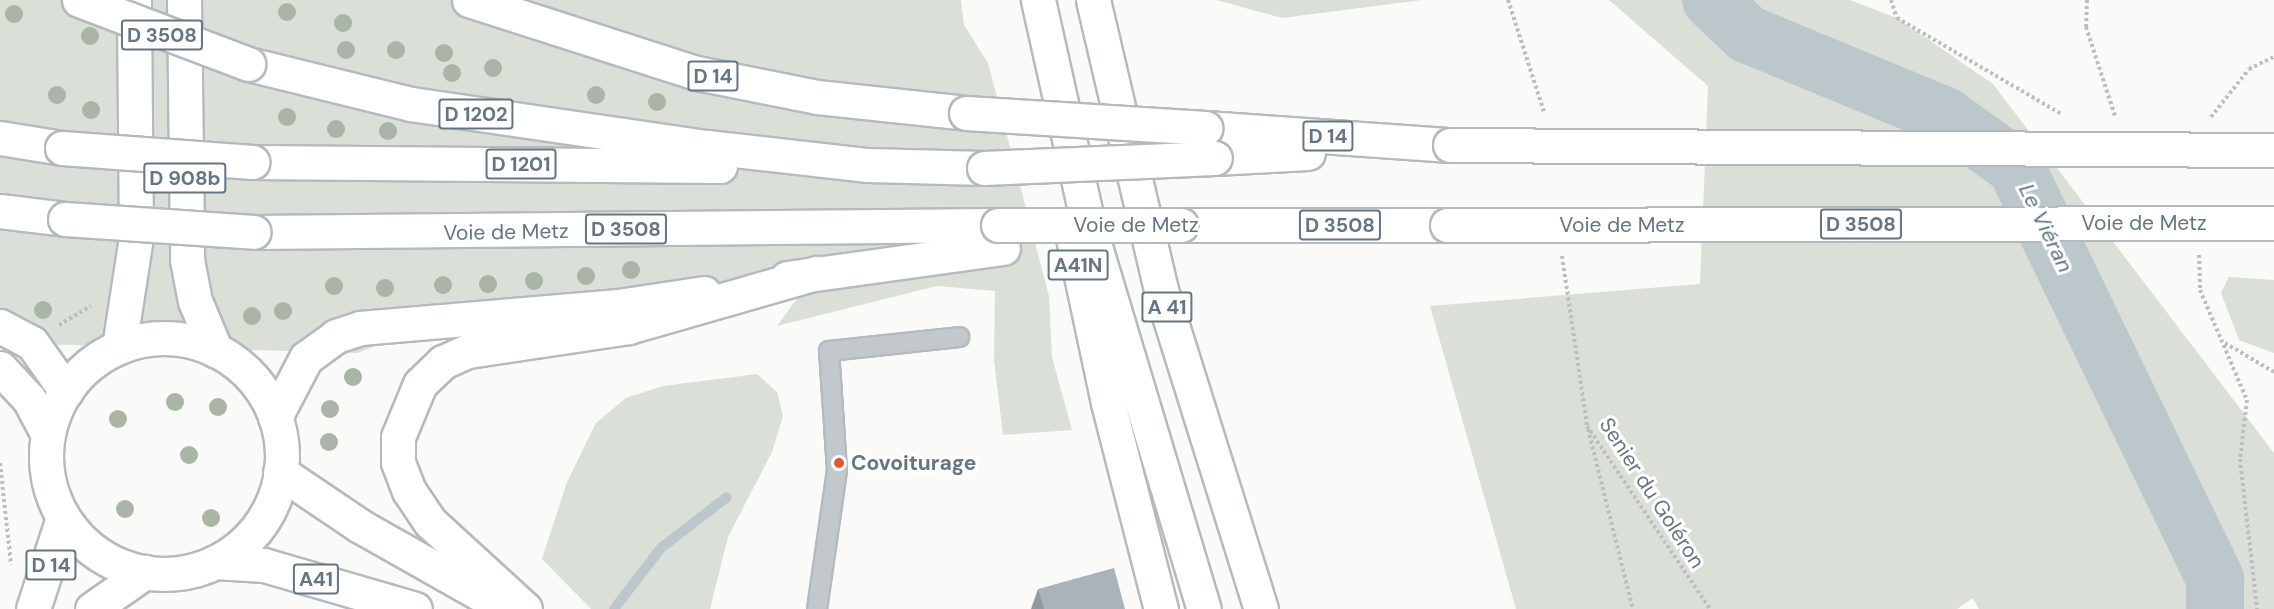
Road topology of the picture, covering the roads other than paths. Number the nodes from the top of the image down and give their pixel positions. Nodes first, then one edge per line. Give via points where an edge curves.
1 (79, 0) edge
2 (134, 0) edge
3 (184, 0) edge
4 (469, 0) edge
5 (1033, 0) edge
6 (1038, 0) edge
7 (1093, 0) edge
8 (248, 64) joint
9 (0, 138) edge
10 (1210, 143) junction
11 (2274, 150) edge
12 (868, 165) junction
13 (0, 211) edge
14 (2274, 223) edge
15 (1001, 236) junction
16 (816, 273) junction
17 (0, 326) edge
18 (959, 337) dead end
19 (119, 347) junction
20 (216, 351) junction
21 (0, 368) edge
22 (66, 391) junction
23 (275, 417) junction
24 (48, 434) junction
25 (280, 472) junction
26 (63, 518) junction
27 (215, 562) junction
28 (145, 572) junction
29 (33, 609) edge
30 (92, 609) edge
31 (415, 609) edge
32 (507, 609) edge
33 (525, 609) edge
34 (817, 609) edge
35 (1161, 609) edge
36 (1204, 609) edge
37 (1261, 609) edge

1 - 8 main road, D 3508, bridge
2 - 19 main road, D 908b via 135,237
3 - 20 main road, D 908b via 186,251 195,301
4 - 10 main road, D 14, bridge via 697,73 817,97
5 - 35 main road, A41N via 1082,289
6 - 36 main road, A 41 via 1088,223
7 - 37 main road, A 41 via 1161,290
8 - 12 main road, D 1202 via 411,104
9 - 12 main road, D 1201, bridge via 63,148 252,162
10 - 11 main road, bridge
10 - 12 main road, bridge via 984,168
13 - 15 main road, Voie de Metz / D 3508, bridge via 254,232
14 - 15 main road, Voie de Metz / D 3508, bridge via 1181,225
15 - 16 main road
16 - 23 main road via 618,306 360,328 336,336 306,358
16 - 33 main road via 628,327 468,351 442,362 420,384 398,437 399,462 409,491 430,522
17 - 22 main road via 32,344
18 - 34 lane via 829,351 837,470
19 - 20 main road via 161,339
19 - 22 main road via 89,365
20 - 23 main road via 252,378
21 - 24 main road via 29,399
22 - 24 main road
23 - 25 main road
24 - 26 main road via 48,483
25 - 27 main road via 259,525
25 - 32 main road via 360,526
26 - 28 main road via 104,558
26 - 29 main road, D 14
27 - 28 main road via 173,574
27 - 31 main road, A41 via 264,565
28 - 30 main road, D 14

